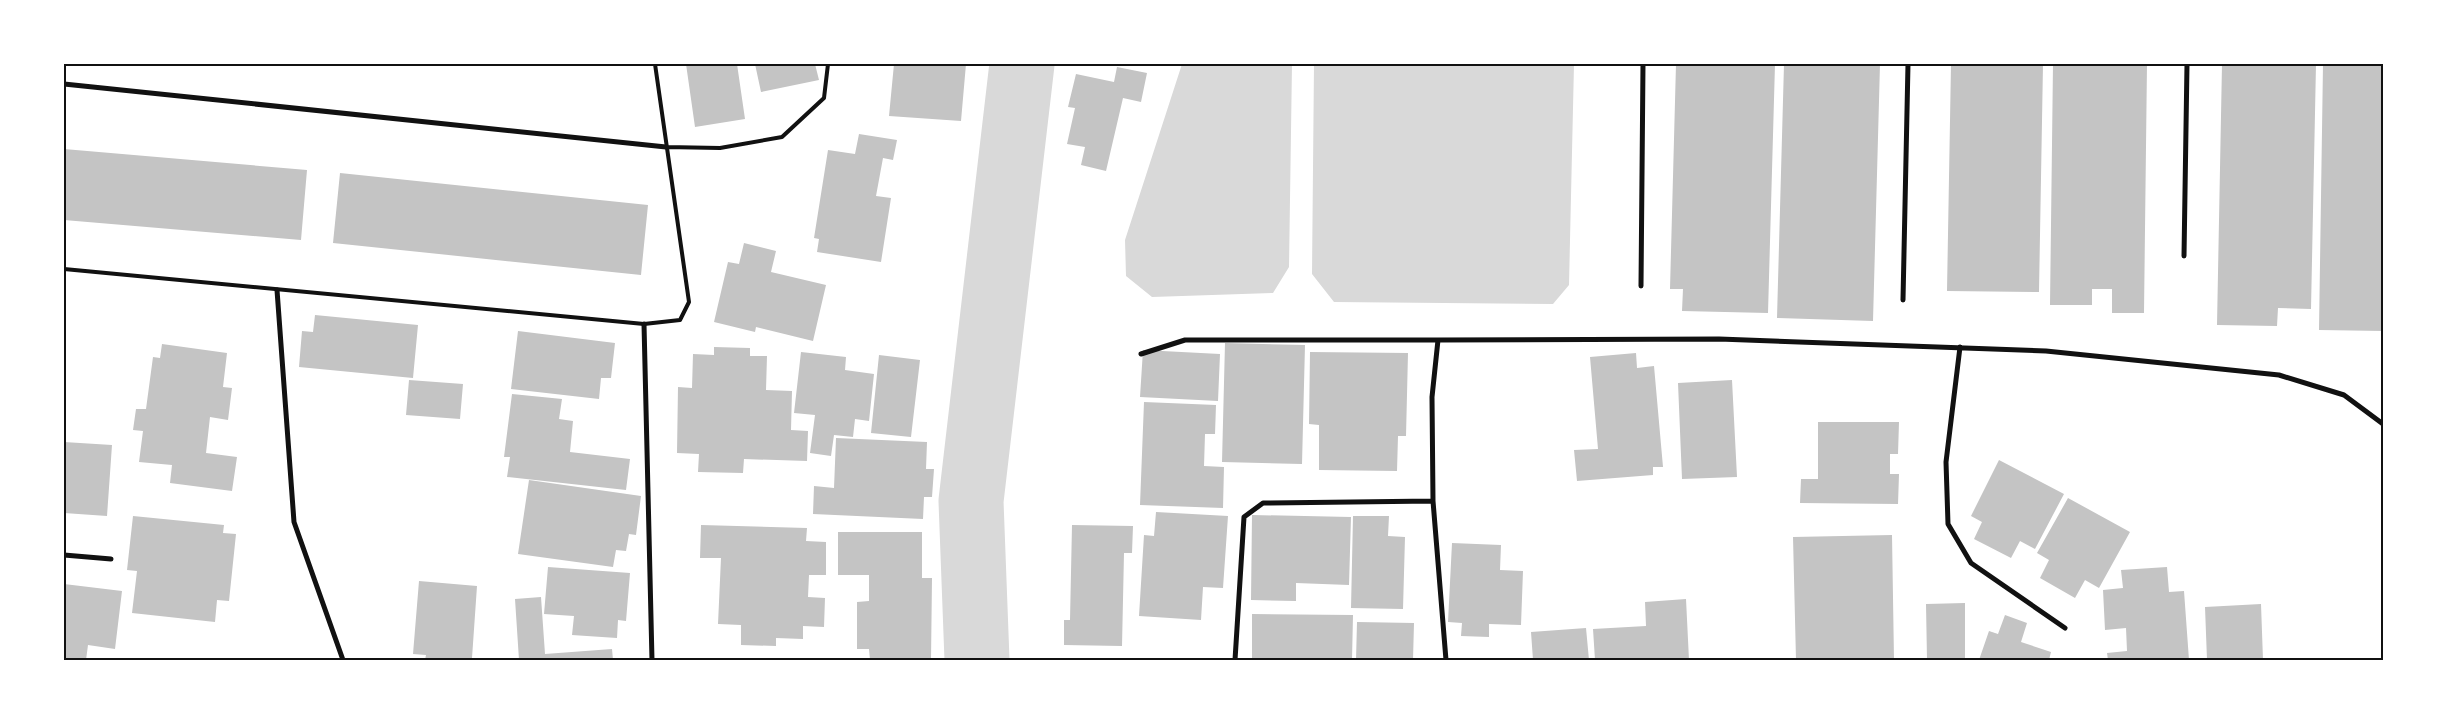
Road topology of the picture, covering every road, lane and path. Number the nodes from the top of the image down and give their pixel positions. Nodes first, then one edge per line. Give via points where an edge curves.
1 (655, 64) edge
2 (828, 64) edge
3 (1643, 64) edge
4 (1908, 64) edge
5 (2187, 64) edge
6 (64, 84) edge
7 (666, 147) junction
8 (2184, 256) dead end
9 (64, 269) edge
10 (1641, 286) dead end
11 (277, 290) junction
12 (1903, 300) dead end
13 (644, 324) junction
14 (1438, 340) junction
15 (1960, 347) junction
16 (1142, 354) dead end
17 (2383, 424) edge
18 (1433, 501) junction
19 (64, 556) edge
20 (111, 559) dead end
21 (2065, 628) dead end
22 (343, 660) edge
23 (652, 660) edge
24 (1235, 660) edge
25 (1446, 660) edge

1 - 7 lane
2 - 7 lane via 824,98 782,137 720,148
3 - 10 street
4 - 12 street
5 - 8 street
6 - 7 street
7 - 13 lane via 690,302 680,320
9 - 11 lane
11 - 13 lane
11 - 22 street via 294,522
13 - 23 street
14 - 15 street via 1719,339
14 - 16 street via 1185,340
14 - 18 street via 1432,397
15 - 17 street via 2046,351 2278,375 2344,395
15 - 21 street via 1946,462 1948,524 1971,564
18 - 24 street via 1263,502 1244,517
18 - 25 street
19 - 20 street

